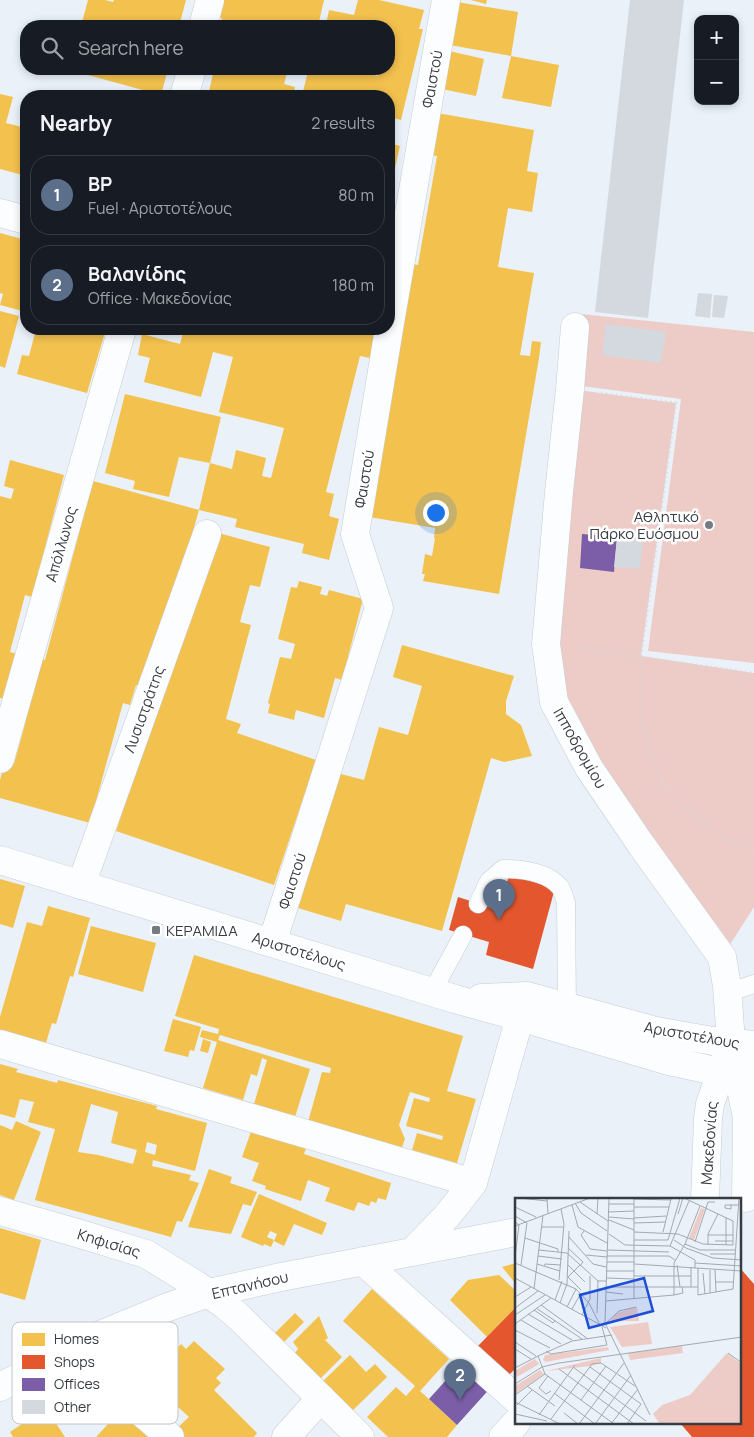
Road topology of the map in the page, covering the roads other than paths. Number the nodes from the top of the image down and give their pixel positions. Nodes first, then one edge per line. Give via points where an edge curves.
1 (210, 0) edge
2 (446, 0) edge
3 (205, 20) edge
4 (190, 75) edge
5 (186, 90) edge
6 (0, 213) edge
7 (20, 218) edge
8 (395, 289) edge
9 (575, 327) dead end
10 (120, 335) edge
11 (387, 335) edge
12 (207, 534) dead end
13 (0, 759) edge
14 (0, 860) edge
15 (81, 885) junction
16 (478, 904) dead end
17 (463, 935) dead end
18 (272, 943) junction
19 (754, 984) edge
20 (727, 993) junction
21 (443, 996) junction
22 (567, 1008) junction
23 (520, 1017) junction
24 (0, 1044) edge
25 (743, 1044) edge
26 (737, 1072) edge
27 (473, 1183) junction
28 (705, 1198) edge
29 (745, 1198) edge
30 (0, 1211) edge
31 (515, 1232) edge
32 (412, 1252) junction
33 (363, 1261) junction
34 (209, 1294) junction
35 (131, 1322) edge
36 (12, 1381) edge
37 (0, 1387) edge
38 (321, 1398) junction
39 (515, 1398) edge
40 (155, 1424) edge
41 (515, 1424) edge
42 (170, 1437) edge
43 (286, 1437) edge
44 (360, 1437) edge
45 (503, 1437) edge

1 - 3 street
2 - 8 street, Φαιστού
4 - 5 street
6 - 7 street
9 - 20 street, Ιπποδρομίου via 546,644 554,702 588,768 722,957
10 - 13 street, Απόλλωνος
11 - 18 street, Φαιστού via 355,534 379,608
12 - 15 street, Λυσιστράτης
14 - 15 street, Αριστοτέλους
15 - 18 street, Αριστοτέλους
16 - 22 lane via 489,881 502,869 521,869 548,878 560,888 566,902
17 - 21 lane
18 - 21 street, Αριστοτέλους
19 - 20 lane
20 - 25 street, Ιπποδρομίου
21 - 22 street, Αριστοτέλους via 527,996
21 - 23 street, Αριστοτέλους
22 - 25 street, Αριστοτέλους via 656,1031
23 - 26 street, Αριστοτέλους via 669,1061
23 - 27 street
24 - 27 street
25 - 26 street, Μακεδονίας
26 - 28 street, Μακεδονίας via 713,1092 708,1118
26 - 29 street, Μακεδονίας via 747,1118
27 - 32 street
30 - 34 street, Κηφισίας via 146,1254
31 - 32 street, Επτανήσου
32 - 33 street, Επτανήσου
33 - 34 street, Επτανήσου
33 - 39 street
34 - 35 street, Επτανήσου
34 - 38 street, Κηφισίας via 239,1317
36 - 37 street, Επτανήσου
38 - 43 street
38 - 44 street, Κηφισίας
40 - 42 street
41 - 45 street

